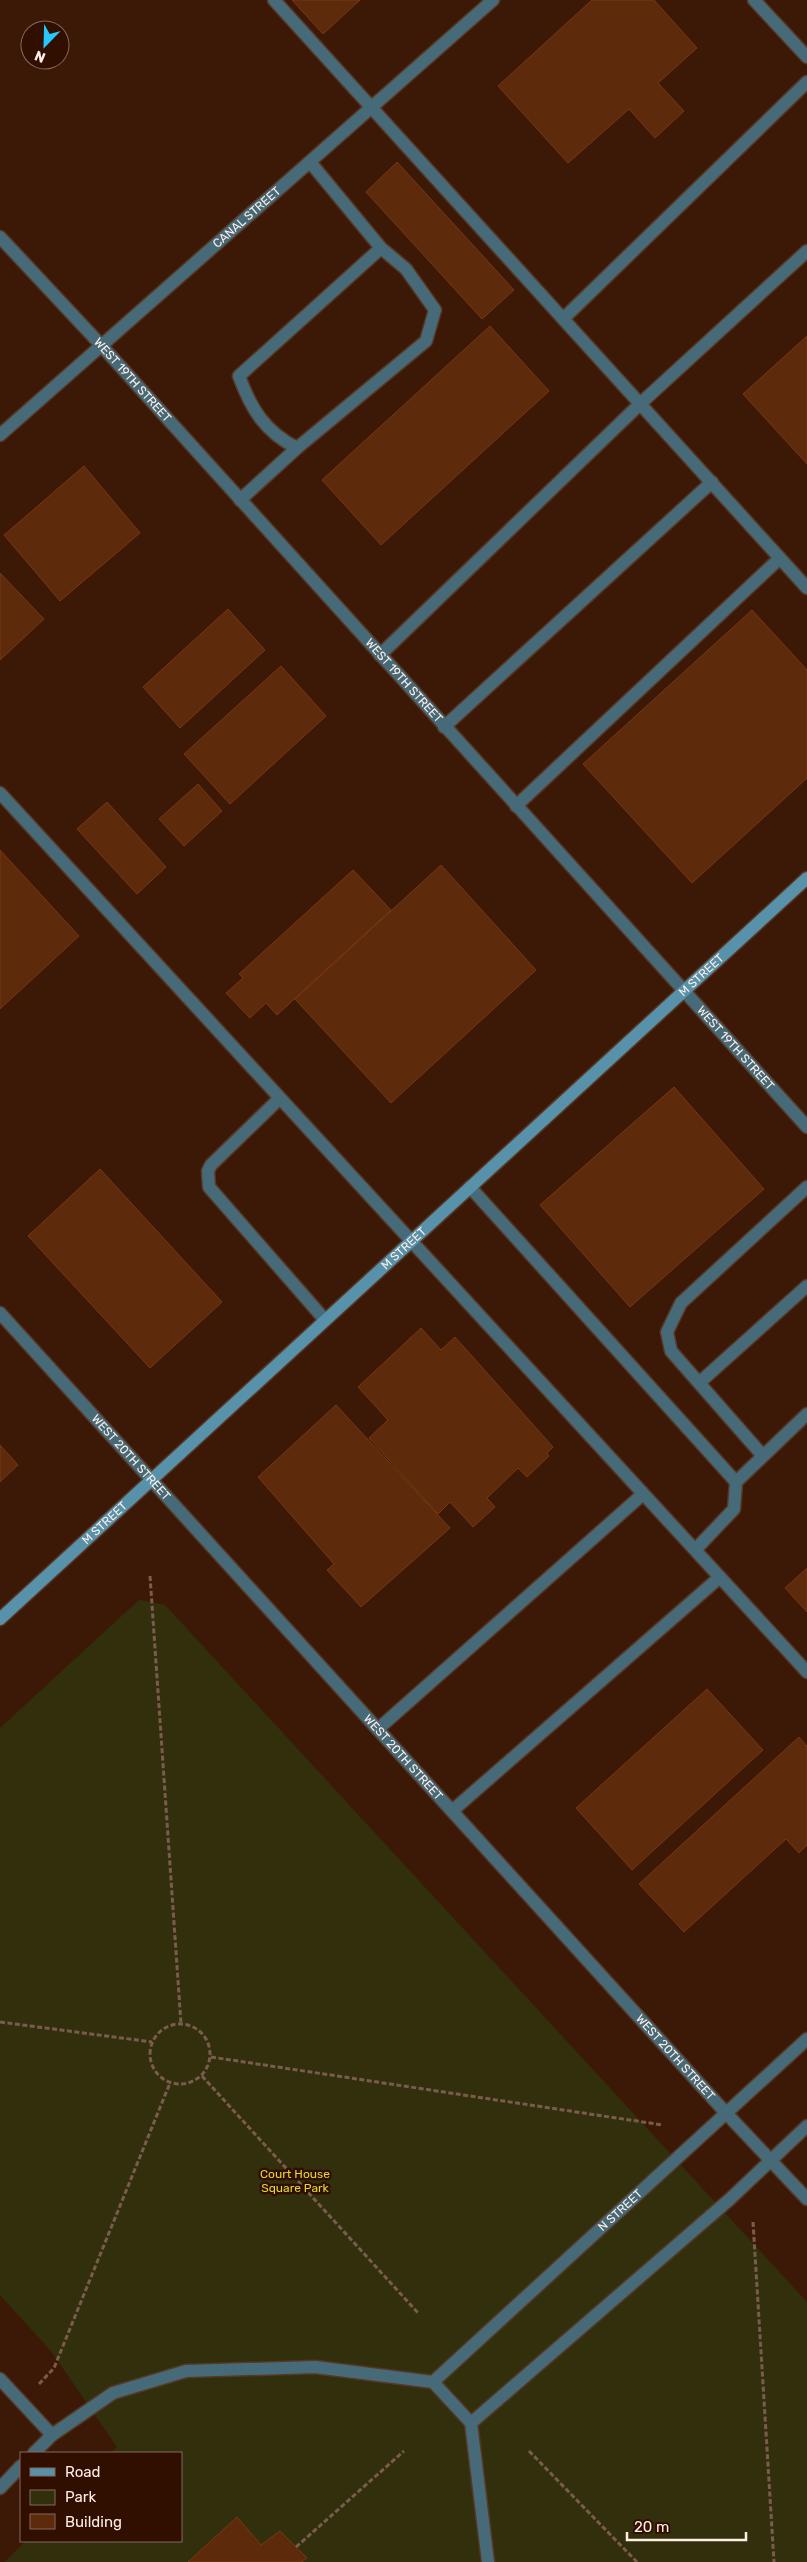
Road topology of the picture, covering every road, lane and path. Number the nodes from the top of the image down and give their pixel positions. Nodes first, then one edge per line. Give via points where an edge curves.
1 (274, 0) edge
2 (492, 0) edge
3 (754, 0) edge
4 (807, 57) edge
5 (807, 82) edge
6 (373, 107) junction
7 (310, 162) junction
8 (0, 237) edge
9 (381, 248) junction
10 (807, 251) edge
11 (564, 318) junction
12 (100, 344) junction
13 (641, 403) junction
14 (0, 435) edge
15 (297, 448) junction
16 (712, 482) junction
17 (240, 500) junction
18 (780, 558) junction
19 (807, 588) edge
20 (380, 655) junction
21 (444, 727) junction
22 (0, 792) edge
23 (516, 806) junction
24 (807, 878) edge
25 (683, 992) junction
26 (279, 1099) junction
27 (807, 1127) edge
28 (470, 1187) junction
29 (807, 1187) edge
30 (411, 1242) junction
31 (807, 1286) edge
32 (0, 1313) edge
33 (325, 1320) junction
34 (699, 1383) junction
35 (807, 1414) edge
36 (763, 1456) junction
37 (151, 1480) junction
38 (736, 1482) junction
39 (644, 1494) junction
40 (695, 1550) junction
41 (150, 1576) dead end
42 (720, 1577) junction
43 (0, 1619) edge
44 (807, 1672) edge
45 (378, 1729) junction
46 (452, 1811) junction
47 (0, 2022) edge
48 (181, 2024) junction
49 (807, 2039) edge
50 (152, 2042) junction
51 (211, 2057) junction
52 (202, 2076) junction
53 (170, 2083) junction
54 (726, 2114) junction
55 (663, 2125) dead end
56 (807, 2126) edge
57 (771, 2160) junction
58 (807, 2200) edge
59 (753, 2222) dead end
60 (419, 2314) dead end
61 (0, 2379) edge
62 (433, 2382) junction
63 (22, 2402) junction
64 (471, 2423) junction
65 (52, 2435) junction
66 (529, 2450) dead end
67 (404, 2451) dead end
68 (35, 2452) edge
69 (20, 2467) edge
70 (0, 2488) edge
71 (296, 2547) dead end
72 (488, 2562) edge
73 (637, 2562) edge
74 (774, 2562) edge

1 - 6 street
2 - 6 street, CANAL STREET
3 - 4 street
5 - 11 street
6 - 7 street, CANAL STREET
6 - 11 street
7 - 9 street
7 - 12 street, CANAL STREET
8 - 12 street, WEST 19TH STREET
9 - 15 street via 406,269 435,310 426,341
9 - 15 street via 239,376 250,405 278,438
10 - 13 street
11 - 13 street
12 - 14 street, CANAL STREET
12 - 17 street, WEST 19TH STREET
13 - 16 street
13 - 20 street
15 - 17 street
16 - 18 street
16 - 21 street
17 - 20 street, WEST 19TH STREET
18 - 19 street
18 - 23 street
20 - 21 street, WEST 19TH STREET
21 - 23 street, WEST 19TH STREET
22 - 26 street
23 - 25 street, WEST 19TH STREET
24 - 25 street, M STREET
25 - 27 street, WEST 19TH STREET
25 - 28 street, M STREET
26 - 30 street
26 - 33 street via 211,1165 207,1181
28 - 30 street, M STREET
28 - 38 street
29 - 34 street via 681,1304 667,1332 671,1351
30 - 33 street, M STREET
30 - 39 street
31 - 34 street
32 - 37 street, WEST 20TH STREET
33 - 37 street, M STREET
34 - 36 street
35 - 36 street
36 - 38 street
37 - 43 street, M STREET
37 - 45 street, WEST 20TH STREET
38 - 40 street via 734,1508
39 - 40 street
39 - 45 street
40 - 42 street
41 - 48 path
42 - 44 street
42 - 46 street
45 - 46 street, WEST 20TH STREET
46 - 54 street, WEST 20TH STREET
47 - 50 path
48 - 50 path via 164,2028
48 - 51 path via 200,2030 210,2046
49 - 54 street, N STREET
50 - 53 path via 150,2051 154,2070
51 - 52 path
51 - 55 path
52 - 53 path via 187,2084
52 - 60 path
53 - 63 path via 54,2368
54 - 57 street, WEST 20TH STREET
54 - 62 street, N STREET
56 - 57 street
57 - 58 street, WEST 20TH STREET
57 - 64 street
59 - 74 path
61 - 63 street
62 - 64 street
62 - 65 street via 315,2367 186,2371 113,2394
63 - 65 street
64 - 72 street
65 - 68 street
66 - 73 path
67 - 71 path
69 - 70 street

